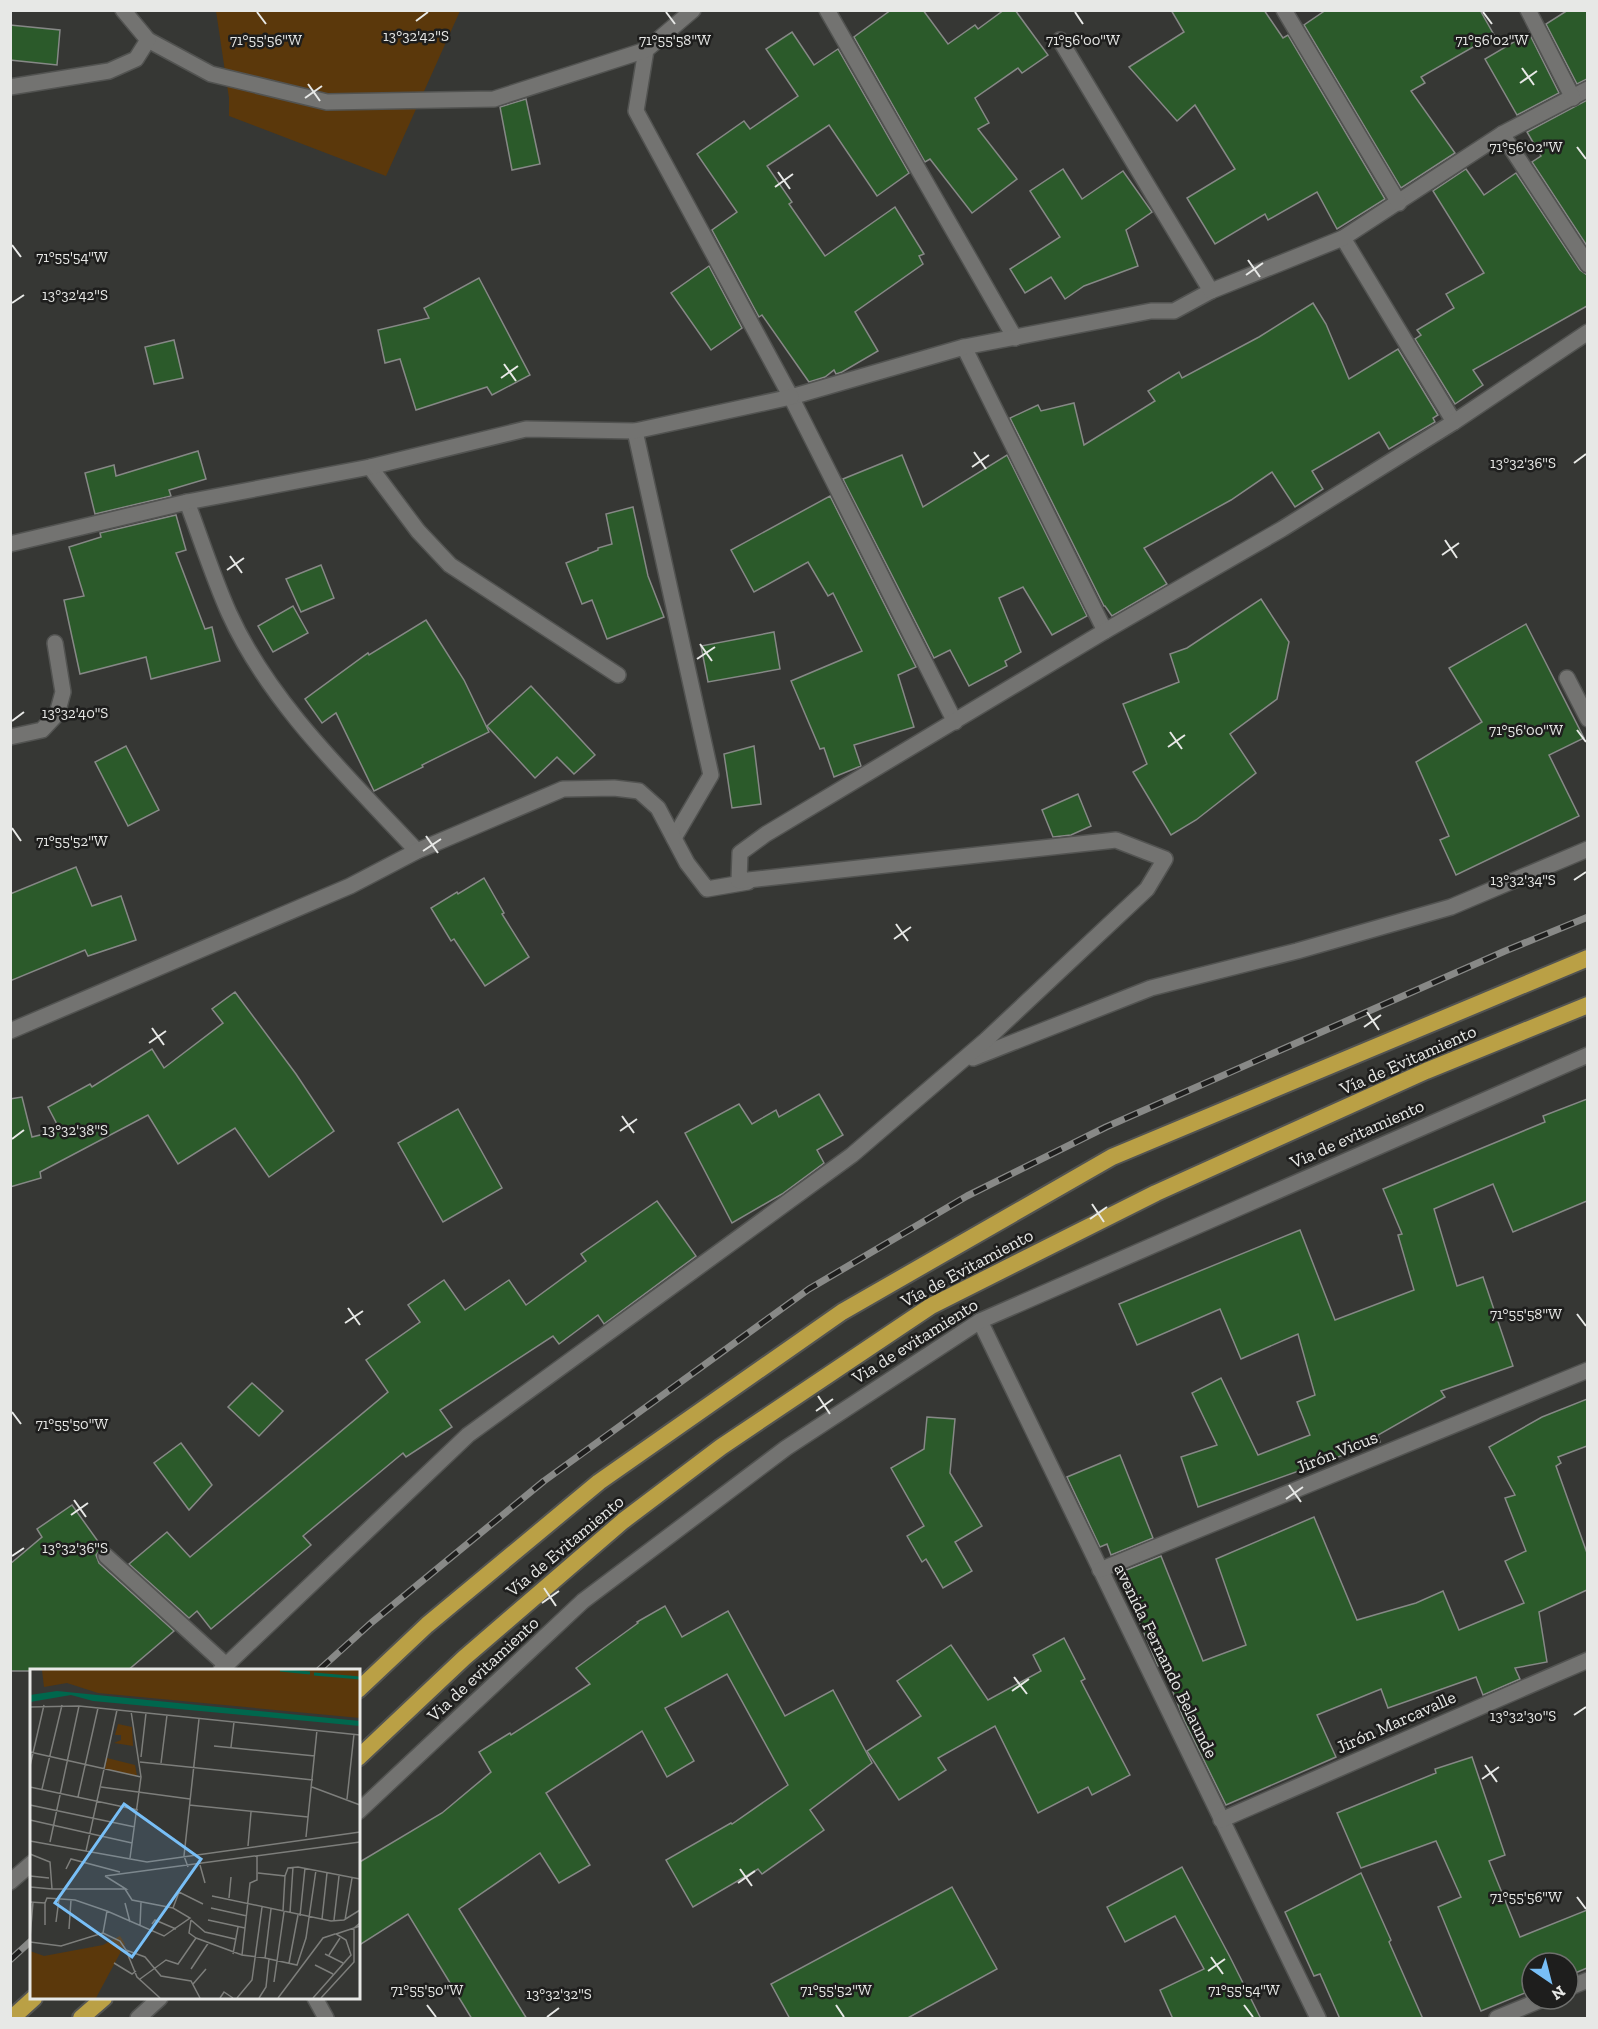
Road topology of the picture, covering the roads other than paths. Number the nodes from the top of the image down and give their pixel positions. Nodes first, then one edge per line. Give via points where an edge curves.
1 (123, 10) edge
2 (693, 10) edge
3 (827, 10) edge
4 (1284, 10) edge
5 (1528, 10) edge
6 (148, 40) junction
7 (1060, 40) dead end
8 (646, 50) junction
9 (10, 87) edge
10 (1587, 89) edge
11 (1574, 98) junction
12 (1502, 134) junction
13 (1398, 203) junction
14 (1343, 238) junction
15 (1587, 265) edge
16 (1211, 291) junction
17 (1587, 332) edge
18 (1015, 338) junction
19 (964, 347) junction
20 (791, 397) junction
21 (1454, 422) junction
22 (635, 431) junction
23 (370, 467) junction
24 (187, 502) junction
25 (10, 544) edge
26 (1105, 631) junction
27 (55, 643) dead end
28 (618, 675) dead end
29 (1568, 678) dead end
30 (1587, 718) edge
31 (955, 722) junction
32 (10, 737) edge
33 (674, 838) junction
34 (1587, 849) edge
35 (417, 851) junction
36 (763, 880) junction
37 (1587, 958) edge
38 (1587, 1005) edge
39 (10, 1031) edge
40 (1587, 1054) edge
41 (962, 1062) junction
42 (980, 1321) junction
43 (1587, 1370) edge
44 (106, 1556) dead end
45 (1100, 1570) junction
46 (1587, 1660) edge
47 (224, 1668) edge
48 (360, 1688) edge
49 (360, 1756) edge
50 (360, 1810) edge
51 (1221, 1820) junction
52 (30, 1865) edge
53 (10, 1882) edge
54 (33, 1999) edge
55 (103, 1999) edge
56 (159, 1999) edge
57 (316, 1999) edge
58 (1520, 2009) edge
59 (12, 2019) edge
60 (81, 2019) edge
61 (138, 2019) edge
62 (326, 2019) edge
63 (1318, 2019) edge
64 (1497, 2019) edge

1 - 6 street
2 - 8 street
3 - 18 street
4 - 13 street
5 - 11 street
6 - 8 street via 211,74 327,102 494,99
6 - 9 street via 136,60 109,71
7 - 16 street
8 - 20 street via 636,111
10 - 11 street
11 - 12 street
12 - 13 street
12 - 15 street
13 - 14 street
14 - 16 street
14 - 21 street
16 - 18 street via 1174,311 1151,311
17 - 21 street
18 - 19 street
19 - 20 street
19 - 26 street
20 - 22 street
20 - 31 street
21 - 26 street via 1282,529
22 - 23 street via 526,429
22 - 33 street via 711,775
23 - 24 street
23 - 28 street via 418,531 450,565
24 - 25 street
24 - 35 street via 229,614 264,675 296,720
26 - 31 street
27 - 32 street via 63,692 57,714 42,730
29 - 30 street
31 - 36 street via 740,853 739,881
33 - 35 street via 658,808 639,791 563,789
33 - 36 street via 707,889
34 - 41 street via 1451,907 1151,988
35 - 39 street via 350,886
36 - 41 street via 1116,840 1165,859 1147,889
37 - 48 highway, Vía de Evitamiento via 1112,1157 842,1312 599,1482 427,1625
38 - 49 highway, Vía de Evitamiento via 1426,1071 1156,1193 931,1306 721,1447 623,1521 464,1658
40 - 42 street, Via de evitamiento
41 - 47 street via 852,1155 468,1435
42 - 45 street, avenida Fernando Belaunde
42 - 50 street, Via de evitamiento via 786,1448 583,1601
43 - 45 street, Jirón Vicus
44 - 47 street
45 - 51 street, avenida Fernando Belaunde
46 - 51 street, Jirón Marcavalle
51 - 63 street, avenida Fernando Belaunde
52 - 53 street
54 - 59 highway
55 - 60 highway
56 - 61 street
57 - 62 street
58 - 64 street

